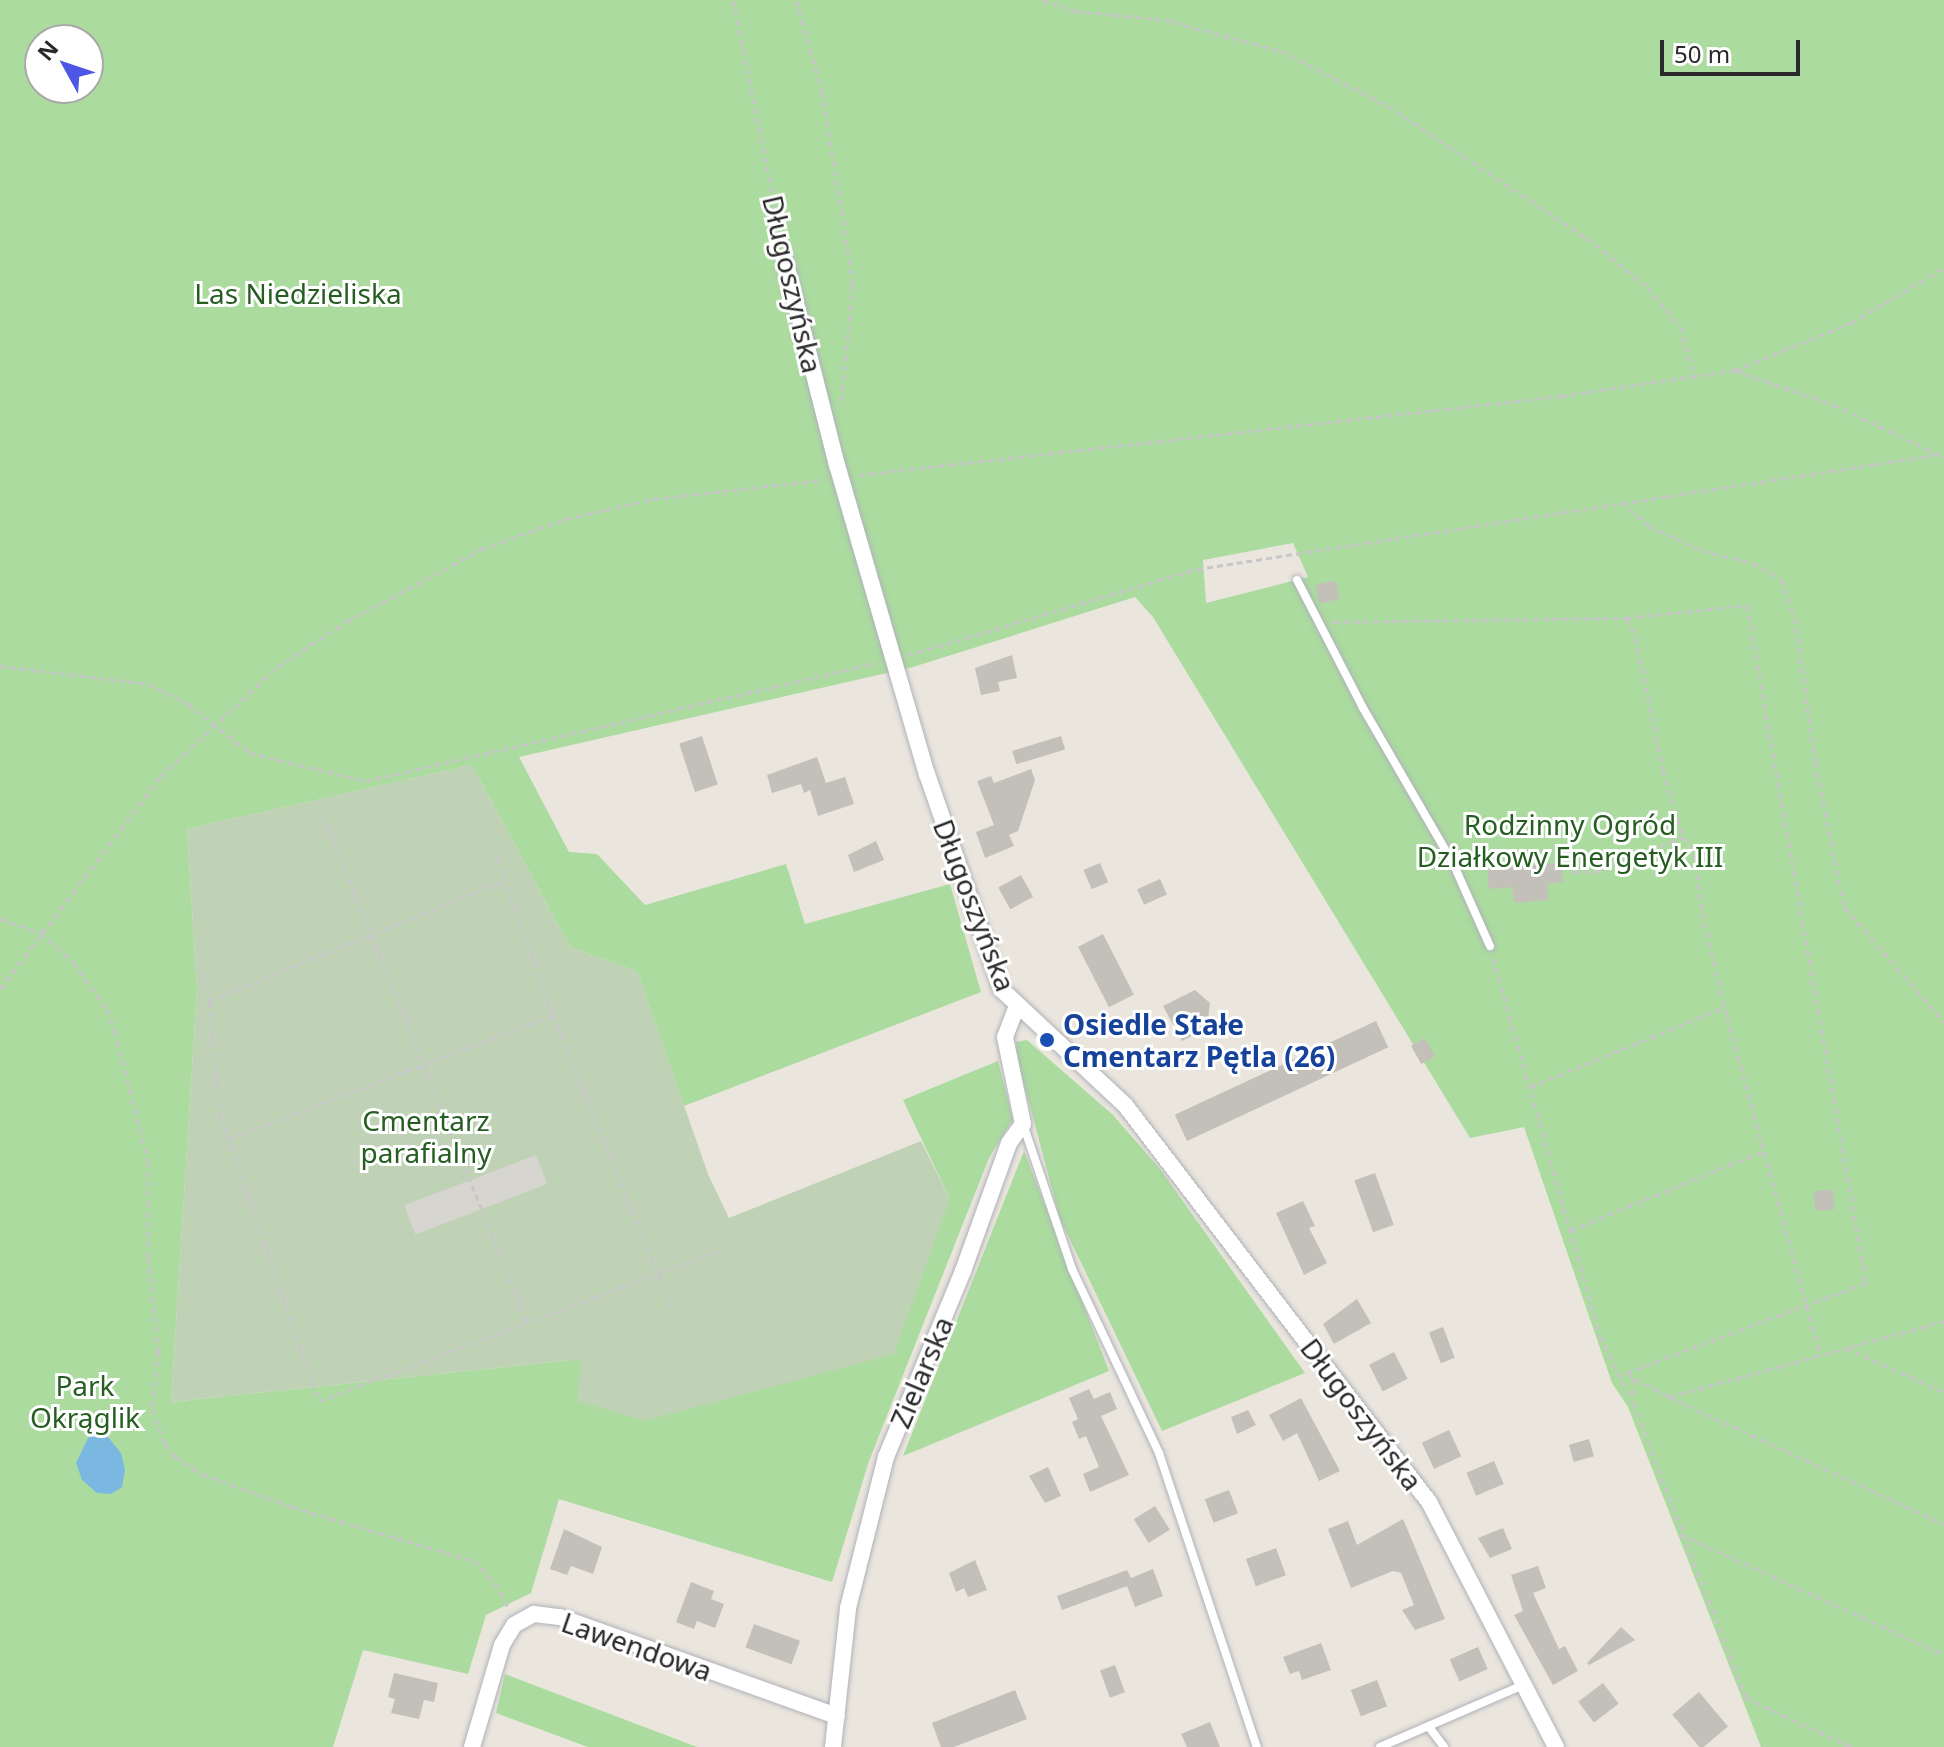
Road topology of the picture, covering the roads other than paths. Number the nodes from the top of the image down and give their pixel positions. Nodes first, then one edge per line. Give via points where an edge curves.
1 (785, 260) road end
2 (1297, 580) dead end
3 (1490, 946) road end
4 (1016, 1008) junction
5 (1023, 1124) junction
6 (1523, 1685) junction
7 (837, 1716) junction
8 (1429, 1727) junction
9 (472, 1747) edge
10 (833, 1747) edge
11 (1257, 1747) edge
12 (1380, 1747) edge
13 (1444, 1747) edge
14 (1556, 1747) edge

1 - 4 street, Długoszyńska via 841,478 975,923 1001,989
2 - 3 lane via 1453,863
4 - 5 street via 1005,1037
4 - 6 street, Długoszyńska via 1125,1105 1429,1502
5 - 7 street, Zielarska via 1009,1143 886,1457 848,1608
5 - 11 lane via 1072,1269 1159,1453
6 - 8 lane
6 - 14 street, Długoszyńska
7 - 9 street, Lawendowa via 560,1617 534,1614 514,1625 502,1645
7 - 10 street, Zielarska
8 - 12 lane
8 - 13 lane

